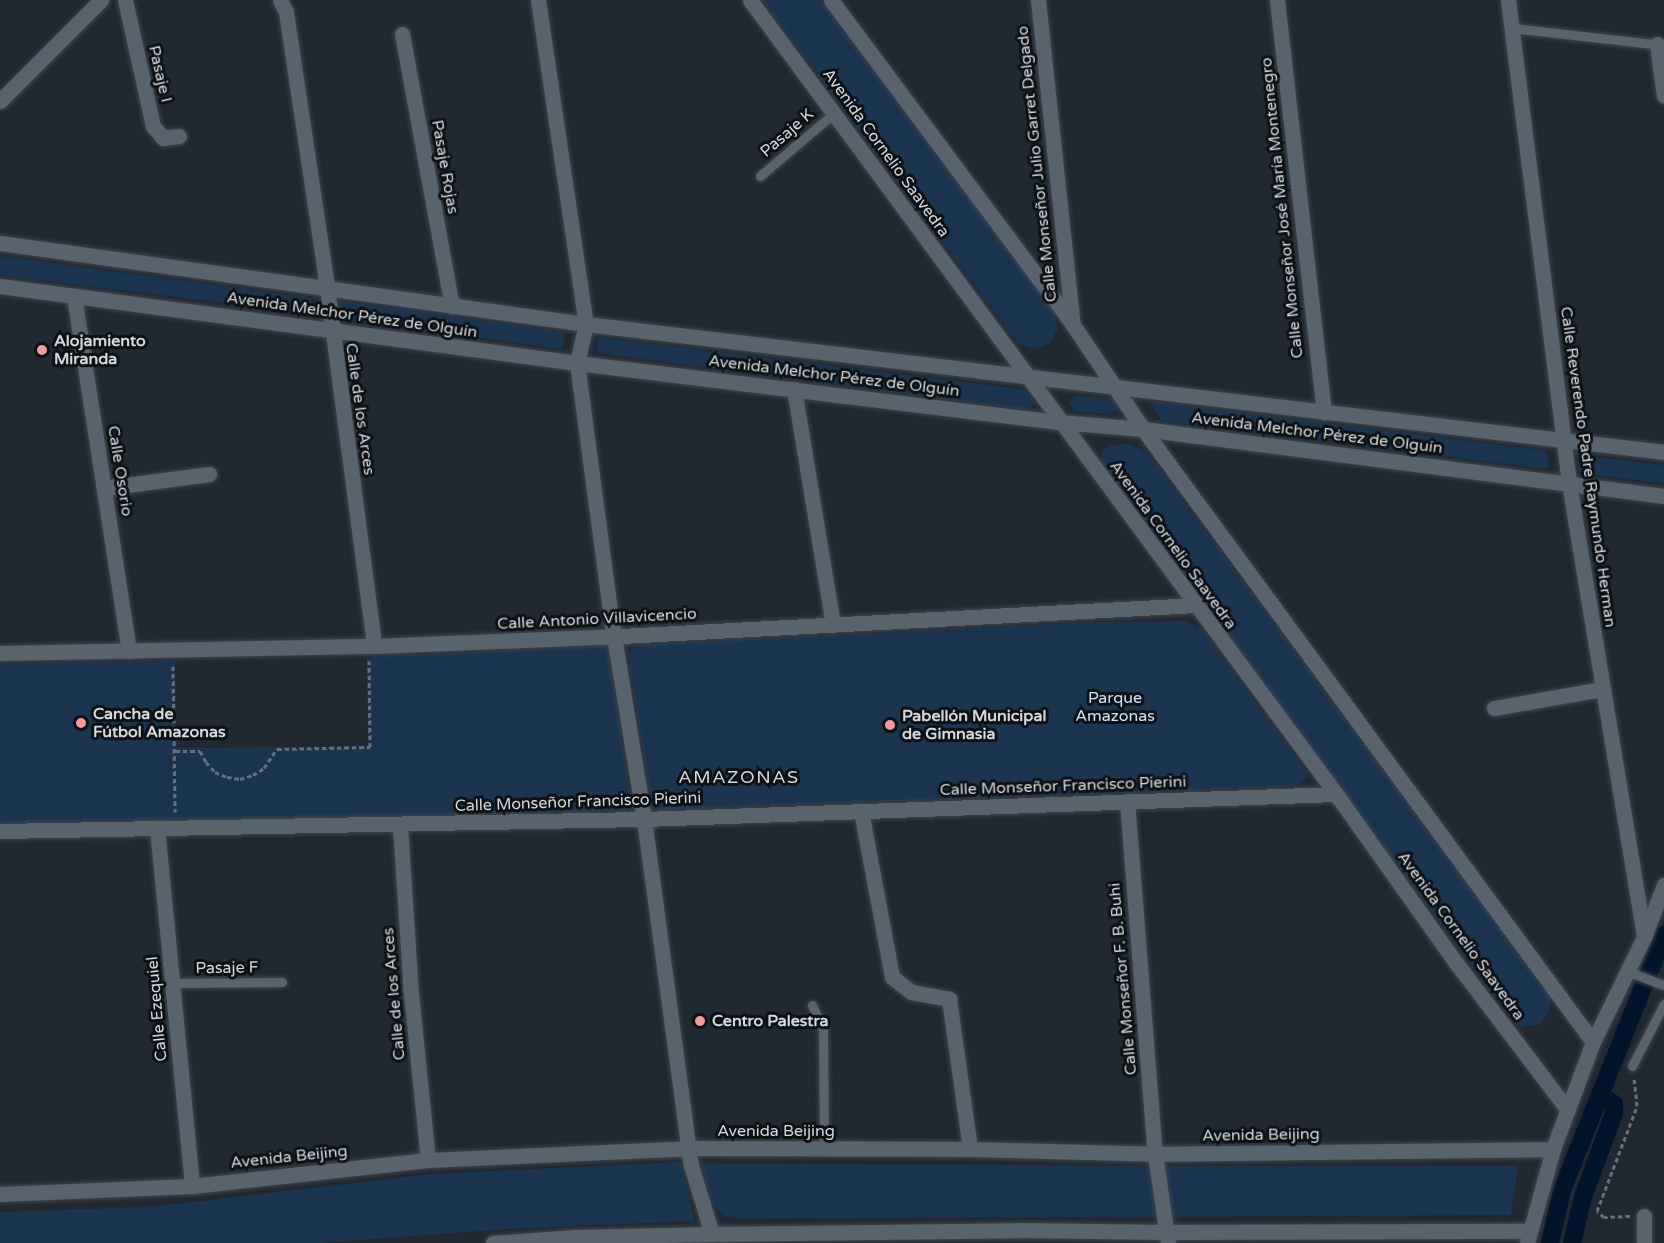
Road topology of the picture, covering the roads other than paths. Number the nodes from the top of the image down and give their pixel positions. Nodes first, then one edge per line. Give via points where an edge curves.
1 (101, 0) edge
2 (125, 0) edge
3 (280, 0) edge
4 (538, 0) edge
5 (750, 0) edge
6 (831, 0) edge
7 (1038, 0) edge
8 (1277, 0) edge
9 (1508, 0) edge
10 (1512, 28) junction
11 (402, 34) dead end
12 (1660, 45) edge
13 (1664, 96) edge
14 (0, 101) edge
15 (834, 113) junction
16 (179, 136) dead end
17 (760, 176) dead end
18 (0, 243) edge
19 (0, 286) edge
20 (327, 287) junction
21 (75, 296) junction
22 (452, 306) junction
23 (586, 324) junction
24 (1072, 325) junction
25 (331, 330) junction
26 (577, 363) junction
27 (1027, 376) junction
28 (1113, 386) junction
29 (794, 389) junction
30 (1324, 412) junction
31 (1060, 422) junction
32 (1143, 429) junction
33 (1563, 441) junction
34 (1664, 452) edge
35 (209, 474) dead end
36 (1569, 483) junction
37 (104, 488) junction
38 (1664, 496) edge
39 (1194, 605) junction
40 (833, 625) junction
41 (614, 636) junction
42 (129, 651) junction
43 (371, 651) junction
44 (0, 653) edge
45 (1602, 689) junction
46 (1494, 708) dead end
47 (1336, 794) junction
48 (1127, 801) junction
49 (861, 811) junction
50 (644, 819) junction
51 (400, 825) junction
52 (158, 828) junction
53 (0, 831) edge
54 (1664, 885) edge
55 (1644, 937) junction
56 (1633, 973) junction
57 (282, 982) dead end
58 (172, 983) junction
59 (1662, 985) edge
60 (1664, 1004) edge
61 (812, 1005) dead end
62 (1593, 1042) junction
63 (1632, 1066) road end
64 (1568, 1110) junction
65 (688, 1148) junction
66 (824, 1149) junction
67 (970, 1149) junction
68 (1552, 1149) junction
69 (1155, 1154) junction
70 (429, 1160) junction
71 (192, 1186) junction
72 (0, 1194) edge
73 (1644, 1216) road end
74 (722, 1237) edge
75 (1019, 1237) edge
76 (1528, 1237) edge
77 (1168, 1238) edge
78 (575, 1240) edge
79 (493, 1243) edge
80 (1644, 1243) edge

1 - 14 street
2 - 16 street, Pasaje I via 153,126 163,138
3 - 20 street, Calle de los Arces via 286,12
4 - 23 street
5 - 15 street, Avenida Cornelio Saavedra
6 - 24 street
7 - 24 street, Calle Monseñor Julio Garret Delgado
8 - 30 street, Calle Monseñor José María Montenegro
9 - 10 street, Calle Reverendo Padre Raymundo Herman
10 - 12 lane
10 - 33 street, Calle Reverendo Padre Raymundo Herman
11 - 22 street, Pasaje Rojas
12 - 13 street
15 - 17 lane, Pasaje K
15 - 27 street, Avenida Cornelio Saavedra
18 - 20 street, Avenida Melchor Pérez de Olguín
19 - 21 street, Avenida Melchor Pérez de Olguín
20 - 22 street, Avenida Melchor Pérez de Olguín
20 - 25 street, Calle de los Arces
21 - 25 street, Avenida Melchor Pérez de Olguín
21 - 37 street, Calle Osorio
22 - 23 street, Avenida Melchor Pérez de Olguín
23 - 26 street
23 - 27 street, Avenida Melchor Pérez de Olguín
24 - 28 street
25 - 26 street, Avenida Melchor Pérez de Olguín
25 - 43 street, Calle de los Arces
26 - 29 street, Avenida Melchor Pérez de Olguín
26 - 41 street
27 - 28 street, Avenida Melchor Pérez de Olguín
27 - 31 street, Avenida Cornelio Saavedra
28 - 30 street, Avenida Melchor Pérez de Olguín
28 - 32 street
29 - 31 street, Avenida Melchor Pérez de Olguín
29 - 40 street
30 - 33 street, Avenida Melchor Pérez de Olguín
31 - 32 street, Avenida Melchor Pérez de Olguín
31 - 39 street, Avenida Cornelio Saavedra
32 - 36 street, Avenida Melchor Pérez de Olguín
32 - 62 street
33 - 34 street, Avenida Melchor Pérez de Olguín
33 - 36 street, Calle Reverendo Padre Raymundo Herman
35 - 37 street
36 - 38 street, Avenida Melchor Pérez de Olguín
36 - 45 street, Calle Reverendo Padre Raymundo Herman
37 - 42 street, Calle Osorio
39 - 40 street, Calle Antonio Villavicencio
39 - 47 street, Avenida Cornelio Saavedra
40 - 41 street, Calle Antonio Villavicencio
41 - 43 street, Calle Antonio Villavicencio
41 - 50 street
42 - 43 street, Calle Antonio Villavicencio
42 - 44 street, Calle Antonio Villavicencio
45 - 46 street
45 - 55 street, Calle Reverendo Padre Raymundo Herman
47 - 48 street, Calle Monseñor Francisco Pierini
47 - 64 street, Avenida Cornelio Saavedra via 1457,964
48 - 49 street, Calle Monseñor Francisco Pierini
48 - 69 street, Calle Monseñor F. B. Buhi
49 - 50 street, Calle Monseñor Francisco Pierini
49 - 67 street via 892,977 911,992 949,999
50 - 51 street, Calle Monseñor Francisco Pierini
50 - 65 street
51 - 52 street, Calle Monseñor Francisco Pierini
51 - 70 street, Calle de los Arces via 411,993
52 - 53 street, Calle Monseñor Francisco Pierini
52 - 58 street, Calle Ezequiel
54 - 55 street
55 - 56 street
56 - 59 lane
56 - 62 street
57 - 58 lane, Pasaje F
58 - 71 street, Calle Ezequiel
60 - 63 lane
61 - 66 lane via 824,1030
62 - 64 street
64 - 68 street
65 - 66 street, Avenida Beijing
65 - 70 street, Avenida Beijing
65 - 74 street
66 - 67 street, Avenida Beijing
67 - 69 street, Avenida Beijing
68 - 69 street, Avenida Beijing
68 - 76 street
69 - 77 street, Calle Monseñor F. B. Buhi
70 - 71 street, Avenida Beijing
71 - 72 street, Avenida Beijing
73 - 80 street
74 - 75 street
74 - 78 street
75 - 77 street
76 - 77 street
78 - 79 street

